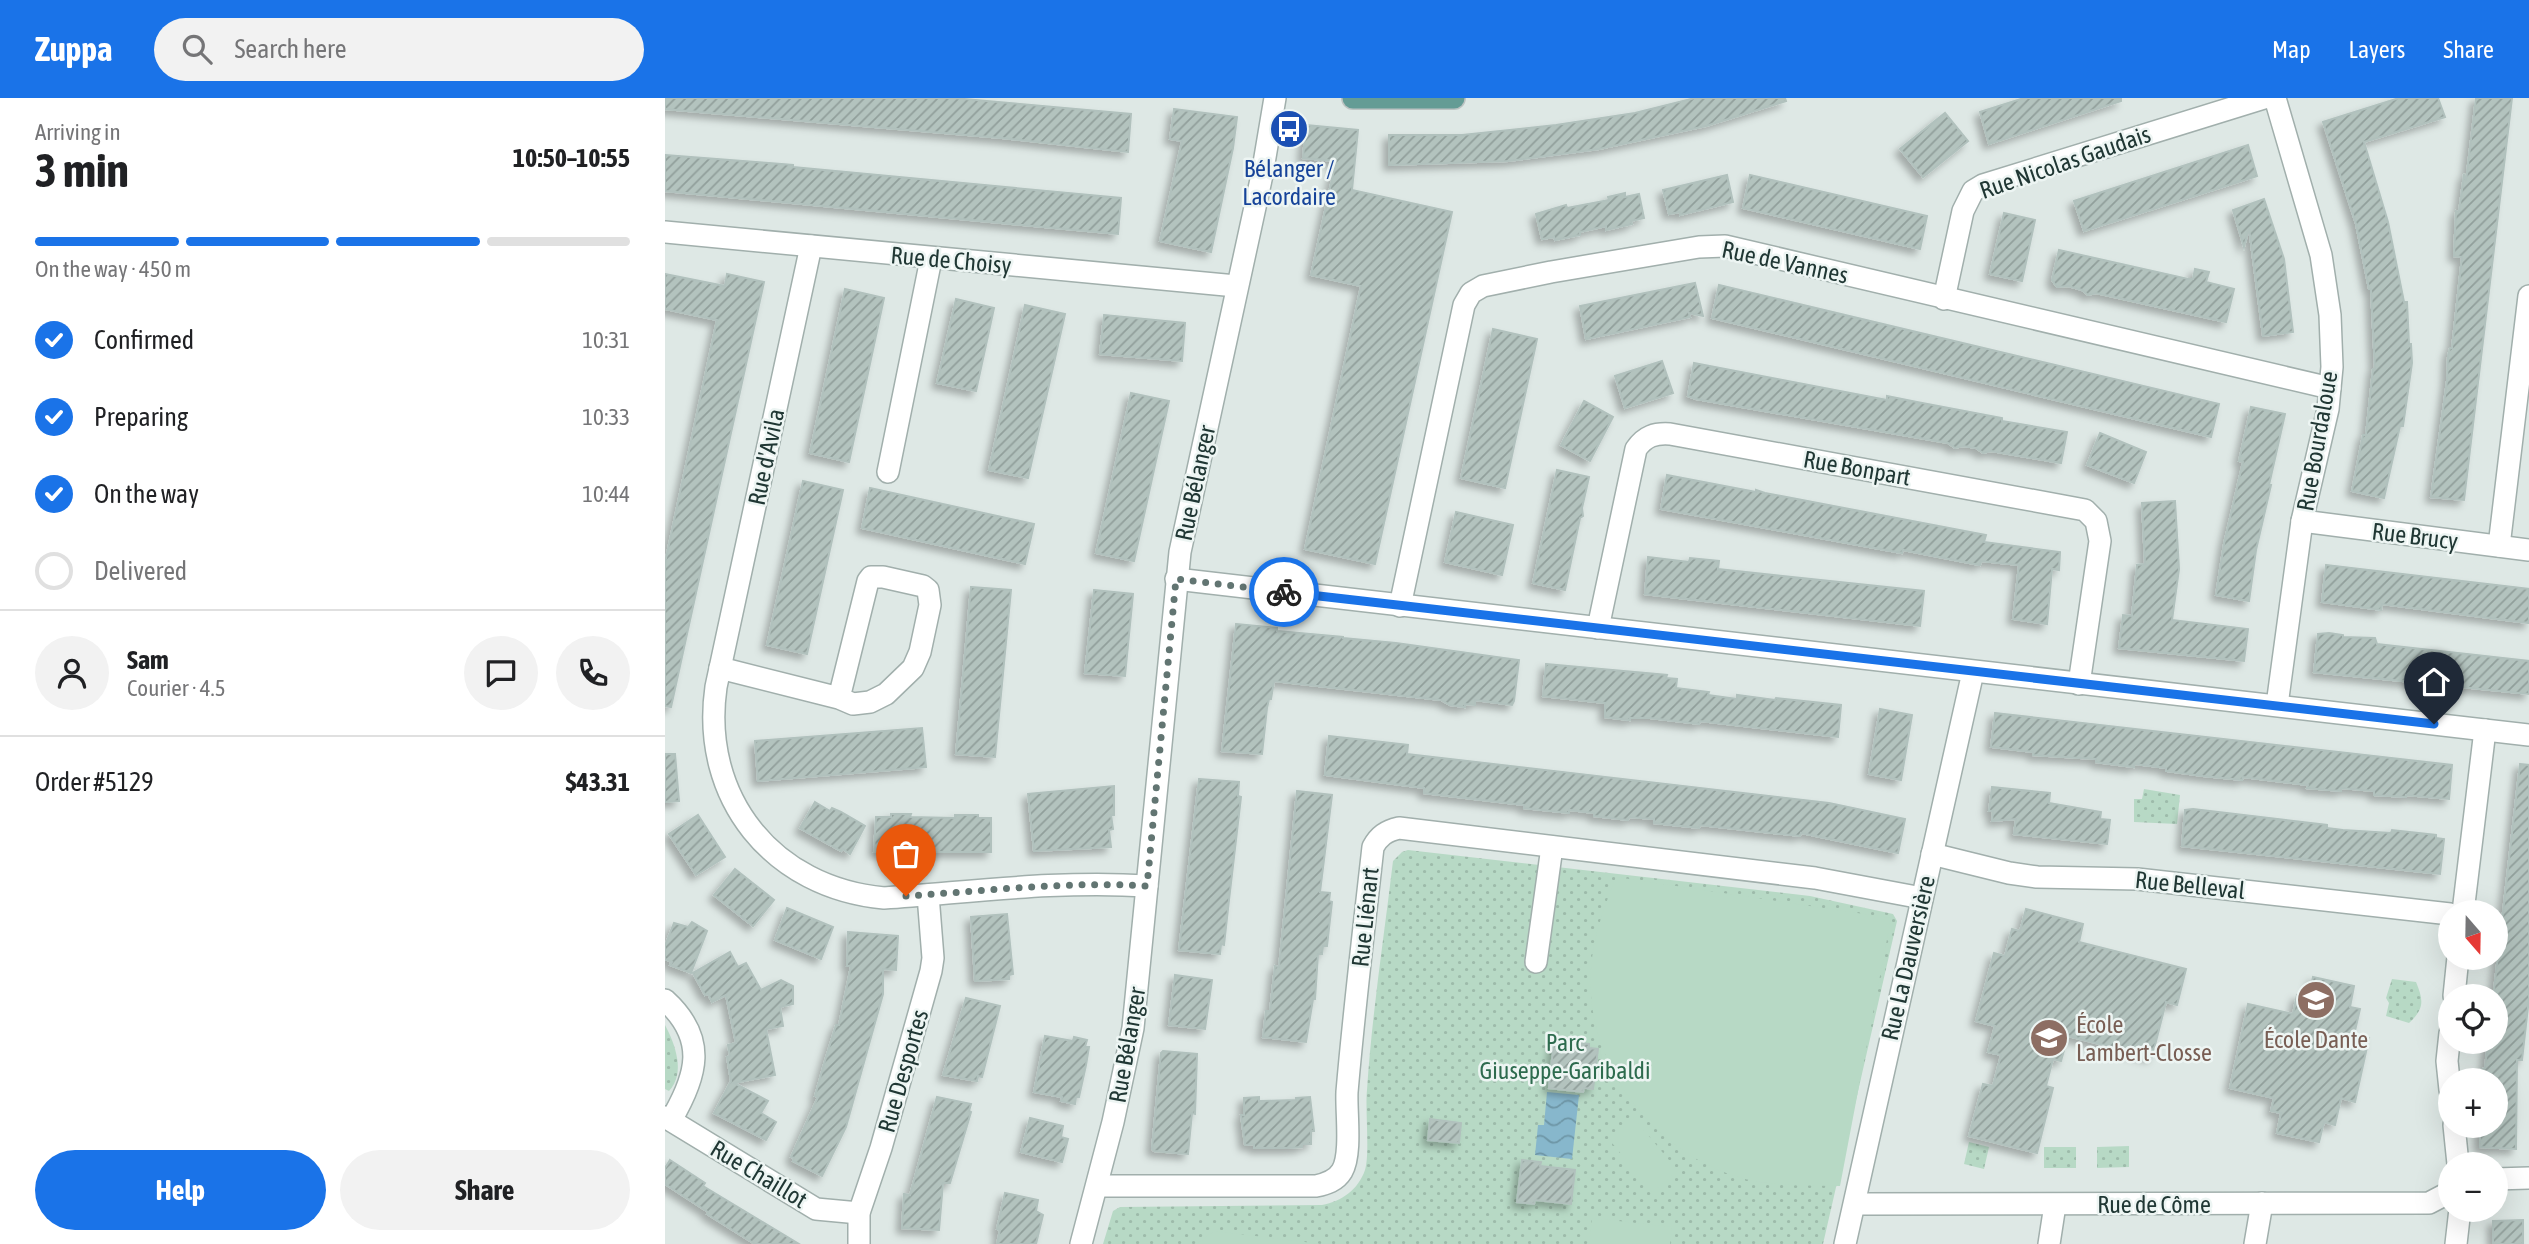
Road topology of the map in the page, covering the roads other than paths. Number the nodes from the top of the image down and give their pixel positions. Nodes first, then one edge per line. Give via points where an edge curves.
1 (1275, 98) edge
2 (1353, 98) edge
3 (1454, 98) edge
4 (2264, 98) edge
5 (2275, 98) edge
6 (665, 232) edge
7 (811, 246) junction
8 (930, 258) junction
9 (1236, 286) junction
10 (2529, 296) edge
11 (1944, 299) junction
12 (2330, 388) junction
13 (888, 472) dead end
14 (2302, 521) junction
15 (2500, 546) junction
16 (2529, 550) edge
17 (1176, 579) junction
18 (1400, 606) junction
19 (1598, 628) junction
20 (720, 668) junction
21 (1973, 672) junction
22 (2079, 684) junction
23 (839, 698) junction
24 (2277, 705) junction
25 (2485, 730) junction
26 (2529, 735) edge
27 (1552, 847) junction
28 (1932, 854) junction
29 (1147, 886) junction
30 (928, 895) junction
31 (1922, 898) junction
32 (2464, 900) edge
33 (2438, 913) edge
34 (1537, 962) dead end
35 (665, 1000) edge
36 (668, 1119) edge
37 (2529, 1178) edge
38 (2508, 1179) edge
39 (1097, 1186) junction
40 (2438, 1198) edge
41 (2262, 1203) junction
42 (1855, 1204) junction
43 (2055, 1205) junction
44 (859, 1213) junction
45 (2459, 1222) edge
46 (859, 1244) edge
47 (1081, 1244) edge
48 (1845, 1244) edge
49 (2049, 1244) edge
50 (2255, 1244) edge
51 (2456, 1244) edge

1 - 9 street, Rue Bélanger
2 - 3 main road
4 - 11 street, Rue Nicolas Gaudais via 1973,191 1963,211
5 - 12 street, Rue Bourdaloue via 2327,281
6 - 7 street, Rue de Choisy
7 - 8 street, Rue de Choisy
7 - 20 street, Rue d'Avila
8 - 9 street, Rue de Choisy
8 - 13 street
9 - 17 street, Rue Bélanger
10 - 15 street
11 - 12 street, Rue de Vannes
11 - 18 street, Rue de Vannes via 1725,246 1578,267 1476,289 1464,305
12 - 14 street, Rue Bourdaloue
14 - 15 street, Rue Brucy
14 - 24 street, Rue Bourdaloue
15 - 16 street, Rue Brucy
17 - 18 street
17 - 29 street, Rue Bélanger
18 - 19 street
19 - 21 street
19 - 22 street, Rue Bonpart via 1636,449 1654,435 1671,434 2085,510 2097,521 2100,541
20 - 23 street
20 - 30 street, Rue d'Avila via 713,708 715,750 727,791 760,839 813,878 849,892 884,898
21 - 22 street
21 - 28 street, Rue La Dauversière
22 - 24 street
23 - 23 street via 853,704 870,702 886,694 913,667 930,605 930,594 923,586 871,577
24 - 25 street
25 - 26 street
25 - 32 street
27 - 31 street, Rue Liénart via 1815,878
27 - 34 street
27 - 39 street, Rue Liénart via 1399,828 1377,839 1347,1094 1346,1159 1336,1178 1315,1186
28 - 31 street, Rue La Dauversière
28 - 33 street, Rue Belleval via 2037,877 2130,878
29 - 30 street, Rue d'Avila via 1038,886
29 - 39 street, Rue Bélanger via 1133,1028
30 - 44 street, Rue Desportes via 931,971
31 - 42 street, Rue La Dauversière
35 - 36 street via 686,1024 694,1057 687,1093
36 - 44 street, Rue Chaillot via 816,1209
37 - 38 street
39 - 47 street, Rue Bélanger
40 - 41 street, Rue de Côme via 2429,1203
41 - 43 street, Rue de Côme
41 - 50 street
42 - 43 street, Rue de Côme
42 - 48 street, Rue La Dauversière
43 - 49 street
44 - 46 street, Rue Desportes
45 - 51 street

